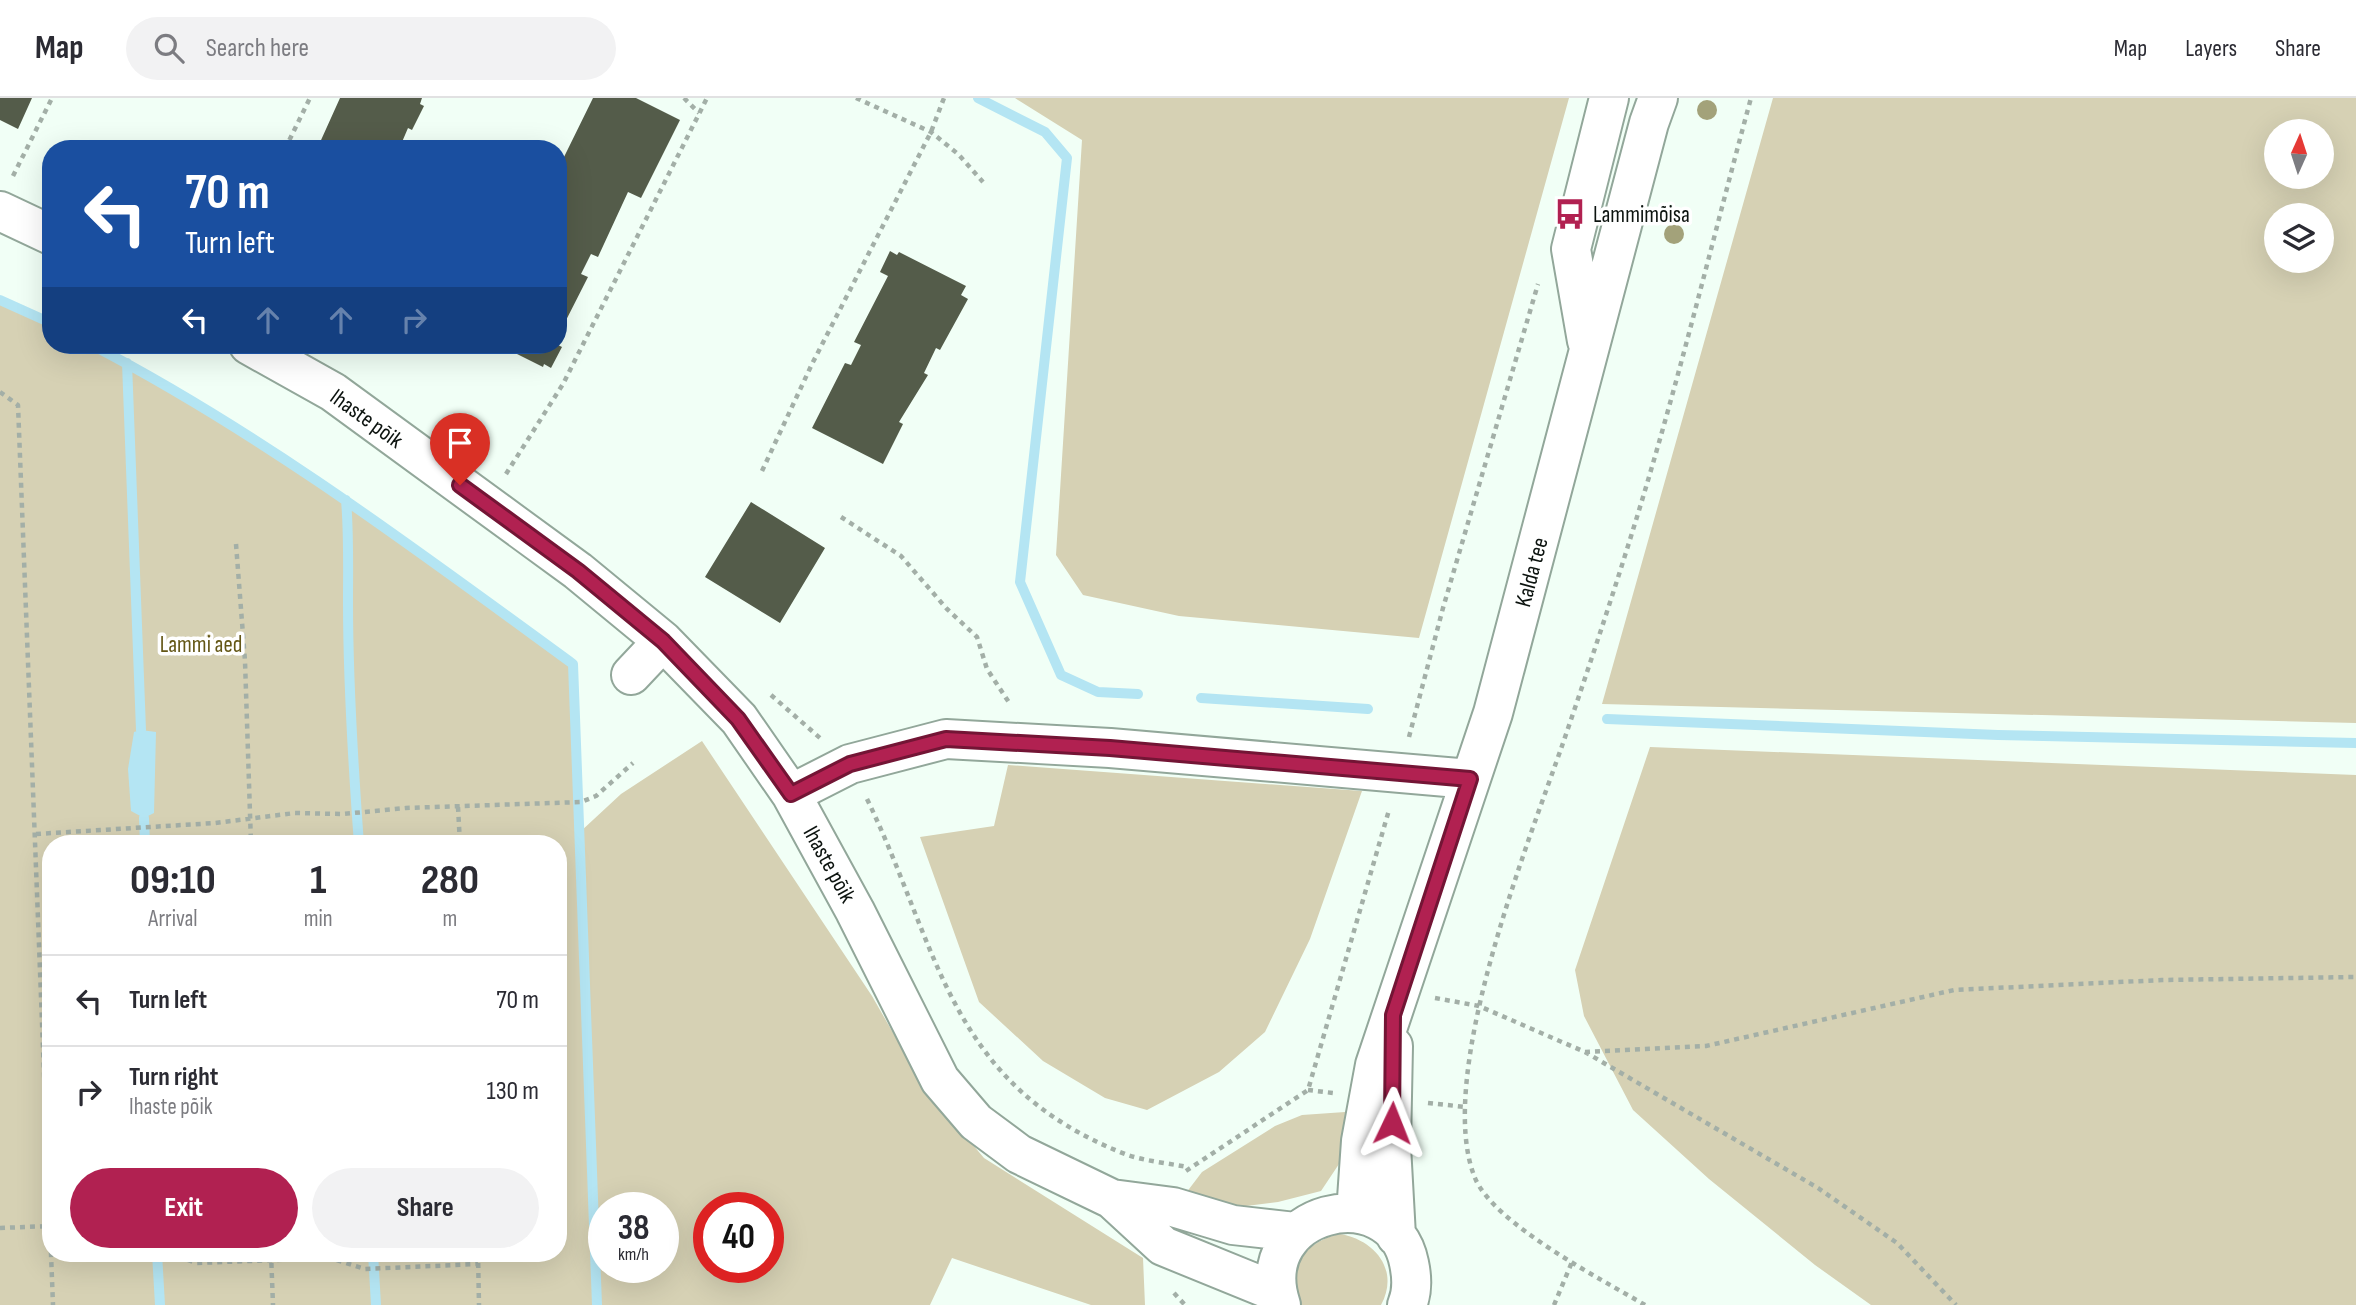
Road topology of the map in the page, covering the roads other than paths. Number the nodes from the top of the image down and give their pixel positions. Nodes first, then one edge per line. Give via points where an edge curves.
1 (1609, 98) edge
2 (1652, 106) edge
3 (4, 199) edge
4 (42, 228) edge
5 (265, 354) edge
6 (1589, 354) junction
7 (663, 641) junction
8 (631, 675) dead end
9 (1470, 779) junction
10 (791, 794) junction
11 (1396, 1003) junction
12 (1112, 1199) junction
13 (1356, 1213) junction
14 (1295, 1233) junction
15 (1396, 1236) junction
16 (1279, 1298) edge
17 (1416, 1301) edge

1 - 6 street via 1571,249
2 - 6 street, Kalda tee
3 - 4 street
5 - 7 street, Ihaste põik via 333,392 578,571
6 - 9 street, Kalda tee via 1493,713
7 - 8 street
7 - 10 street, Ihaste põik via 738,719
9 - 10 street via 1110,748 946,739 850,764
9 - 11 street, Kalda tee
10 - 12 street, Ihaste põik via 940,1080 976,1122 1019,1154
11 - 13 street, Kalda tee via 1367,1096
11 - 15 street, Kalda tee via 1391,1146
12 - 14 street, Ihaste põik
12 - 16 street, Ihaste põik via 1163,1245
13 - 14 street via 1332,1213
13 - 15 street via 1378,1221
14 - 16 street via 1281,1251 1276,1270
15 - 17 street via 1408,1256

